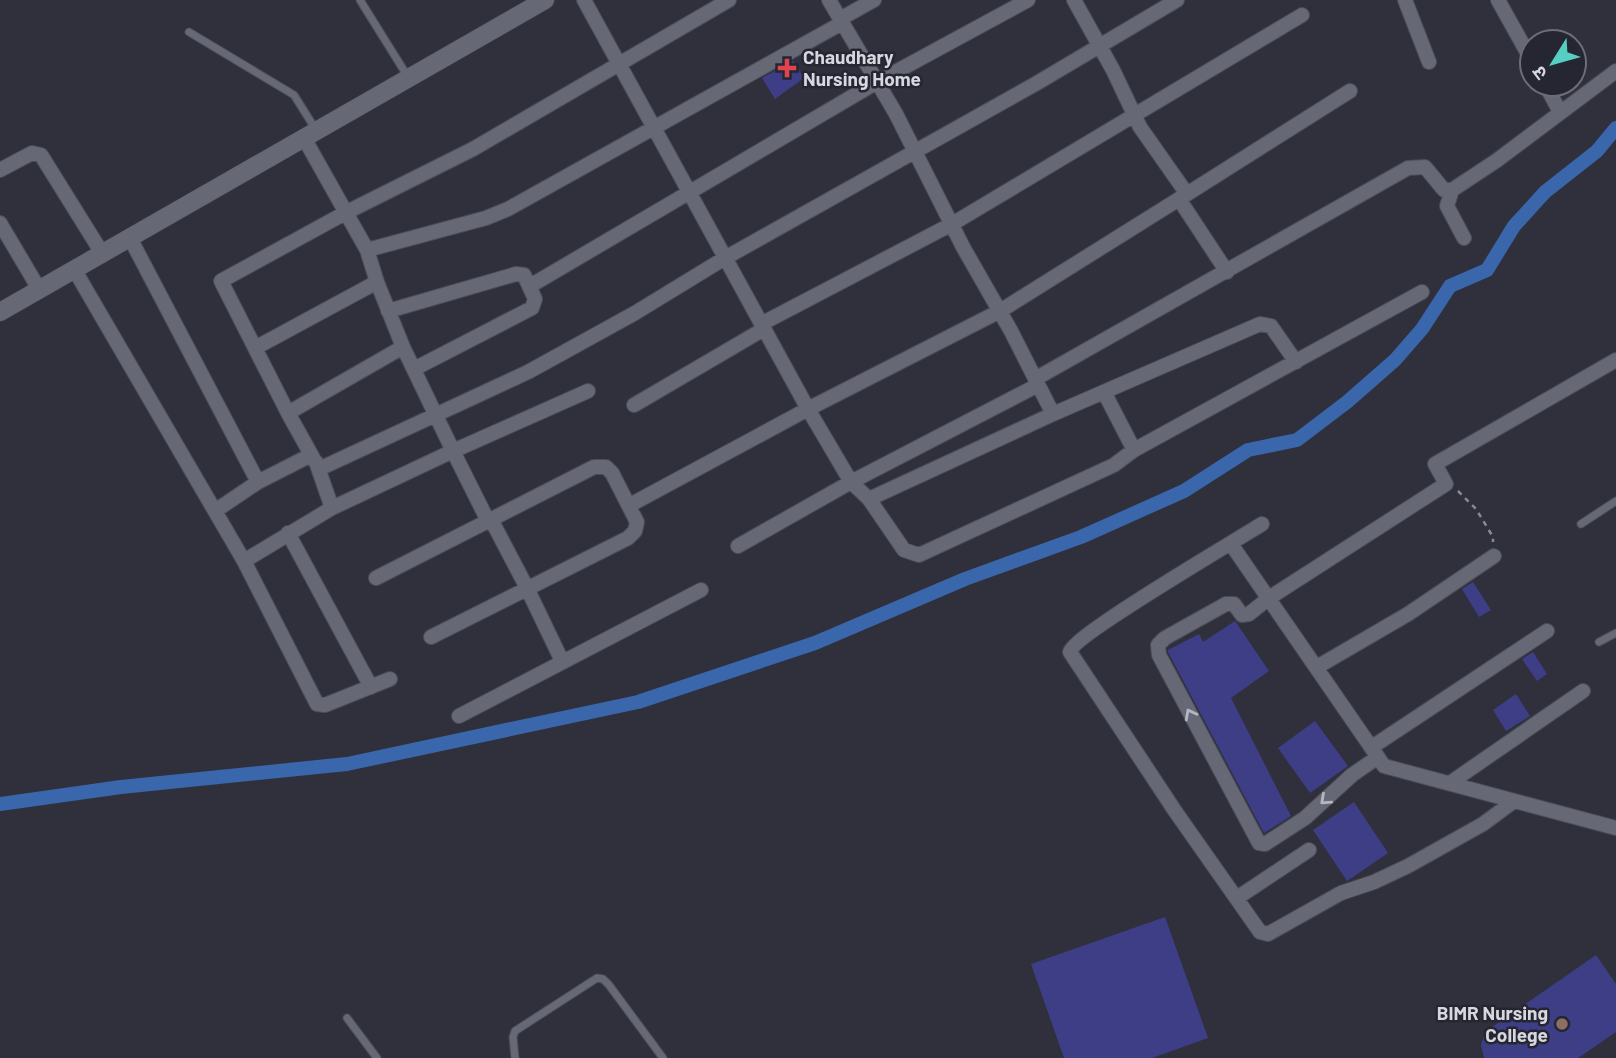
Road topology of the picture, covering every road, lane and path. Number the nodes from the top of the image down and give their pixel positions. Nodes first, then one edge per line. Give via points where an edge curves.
1 (360, 0) edge
2 (584, 0) edge
3 (729, 0) edge
4 (829, 0) edge
5 (874, 0) edge
6 (1028, 0) edge
7 (1074, 0) edge
8 (1177, 0) edge
9 (1405, 0) edge
10 (1498, 0) edge
11 (538, 1) edge
12 (1301, 15) dead end
13 (841, 21) junction
14 (189, 32) dead end
15 (1518, 36) edge
16 (1099, 45) junction
17 (1429, 62) dead end
18 (620, 65) junction
19 (1616, 71) edge
20 (408, 78) junction
21 (877, 82) junction
22 (1350, 91) dead end
23 (1552, 98) edge
24 (1560, 112) junction
25 (1135, 114) junction
26 (654, 129) junction
27 (310, 134) junction
28 (915, 152) junction
29 (0, 170) edge
30 (1452, 190) junction
31 (690, 193) junction
32 (1183, 197) junction
33 (347, 212) junction
34 (0, 223) edge
35 (952, 224) junction
36 (130, 237) junction
37 (1464, 238) dead end
38 (367, 250) junction
39 (102, 253) junction
40 (725, 258) junction
41 (74, 270) junction
42 (1227, 272) junction
43 (377, 282) junction
44 (530, 286) junction
45 (39, 289) junction
46 (1422, 292) dead end
47 (1000, 311) junction
48 (0, 312) edge
49 (388, 312) junction
50 (763, 327) junction
51 (403, 347) junction
52 (255, 348) junction
53 (1616, 360) edge
54 (1296, 362) junction
55 (414, 369) junction
56 (1036, 382) junction
57 (588, 391) dead end
58 (1104, 392) junction
59 (634, 405) dead end
60 (808, 409) junction
61 (288, 413) junction
62 (1053, 414) junction
63 (437, 415) junction
64 (1134, 450) junction
65 (453, 451) junction
66 (316, 463) junction
67 (258, 482) junction
68 (852, 482) junction
69 (1446, 484) junction
70 (869, 499) junction
71 (1616, 501) edge
72 (630, 505) junction
73 (332, 508) junction
74 (215, 511) junction
75 (489, 521) junction
76 (1262, 524) dead end
77 (1581, 524) dead end
78 (288, 533) junction
79 (1231, 544) junction
80 (738, 546) dead end
81 (1494, 556) joint
82 (244, 561) junction
83 (376, 578) dead end
84 (527, 588) junction
85 (701, 590) dead end
86 (1269, 598) junction
87 (1547, 631) dead end
88 (1616, 633) edge
89 (431, 637) dead end
90 (1599, 642) dead end
91 (562, 661) junction
92 (1317, 667) junction
93 (390, 679) dead end
94 (371, 687) junction
95 (1583, 691) dead end
96 (459, 716) dead end
97 (1375, 752) junction
98 (1450, 783) junction
99 (1514, 801) junction
100 (1616, 828) edge
101 (1309, 850) dead end
102 (1237, 898) junction
103 (347, 1018) dead end
104 (377, 1058) edge
105 (515, 1058) edge
106 (663, 1058) edge

1 - 20 lane
2 - 18 street
3 - 18 street
4 - 13 street
5 - 13 street
6 - 21 street
7 - 16 street
8 - 16 street
9 - 17 street
10 - 15 street
11 - 20 street
12 - 25 street
13 - 21 street
13 - 26 street
14 - 27 lane via 294,95
16 - 25 street
16 - 28 street
18 - 26 street
18 - 33 street via 473,149
19 - 24 street
20 - 27 street
21 - 28 street
21 - 31 street
22 - 32 street
23 - 24 street
24 - 30 street
25 - 32 street
25 - 35 street
26 - 31 street
26 - 38 street via 508,209
27 - 33 street
27 - 36 street
28 - 35 street
28 - 40 street
29 - 39 street via 32,153 41,155
30 - 37 street via 1447,206
30 - 42 street via 1444,190 1425,167 1408,168
31 - 40 street
31 - 44 street
32 - 42 street
32 - 47 street
33 - 38 street
33 - 52 street via 221,281
34 - 45 street
35 - 47 street
35 - 50 street
36 - 39 street
36 - 67 street
38 - 43 street
39 - 41 street
40 - 50 street
40 - 63 street via 528,372
41 - 45 street
41 - 74 street
42 - 56 street
43 - 49 street
43 - 52 street
44 - 49 street via 524,275 516,274
44 - 55 street via 535,299 532,308
45 - 48 street
46 - 54 street
47 - 56 street
47 - 60 street
49 - 51 street
50 - 59 street
50 - 60 street
51 - 55 street
51 - 61 street
52 - 61 street
53 - 69 street via 1435,464
54 - 58 street via 1271,326 1260,324
54 - 64 street
55 - 63 street
56 - 62 street
56 - 68 street
57 - 65 street
58 - 62 street
58 - 64 street
60 - 68 street
60 - 72 street
61 - 66 street
62 - 70 street
63 - 65 street
63 - 66 street
64 - 70 street via 1114,465 919,555 904,550
65 - 73 street
65 - 75 street
66 - 67 street via 303,457
66 - 73 street
67 - 74 street
68 - 70 street
68 - 80 street
69 - 81 path via 1464,494 1476,509 1493,537
69 - 86 street
71 - 77 lane
72 - 75 street via 612,473 601,466
72 - 84 street via 637,522 628,538
73 - 78 street
74 - 82 street
75 - 83 street
75 - 84 street
76 - 79 street
78 - 82 street
78 - 94 street
79 - 86 street
79 - 102 street via 1121,611 1075,643 1070,652
81 - 92 street
82 - 94 street via 317,704
84 - 89 street
84 - 91 street
85 - 91 street
86 - 92 street
97 -> 86 street via 1305,818 1265,844 1256,841 1159,655 1158,645 1226,604 1234,604 1242,615
87 - 97 street
88 - 90 lane
91 - 96 street
92 - 97 street
93 - 94 street
95 - 98 street
97 - 98 street via 1384,766
98 - 99 street
99 - 100 street
99 - 102 street via 1408,866 1334,896 1268,934 1260,932
101 - 102 street
103 - 104 lane
105 - 106 lane via 515,1031 597,978 609,985

